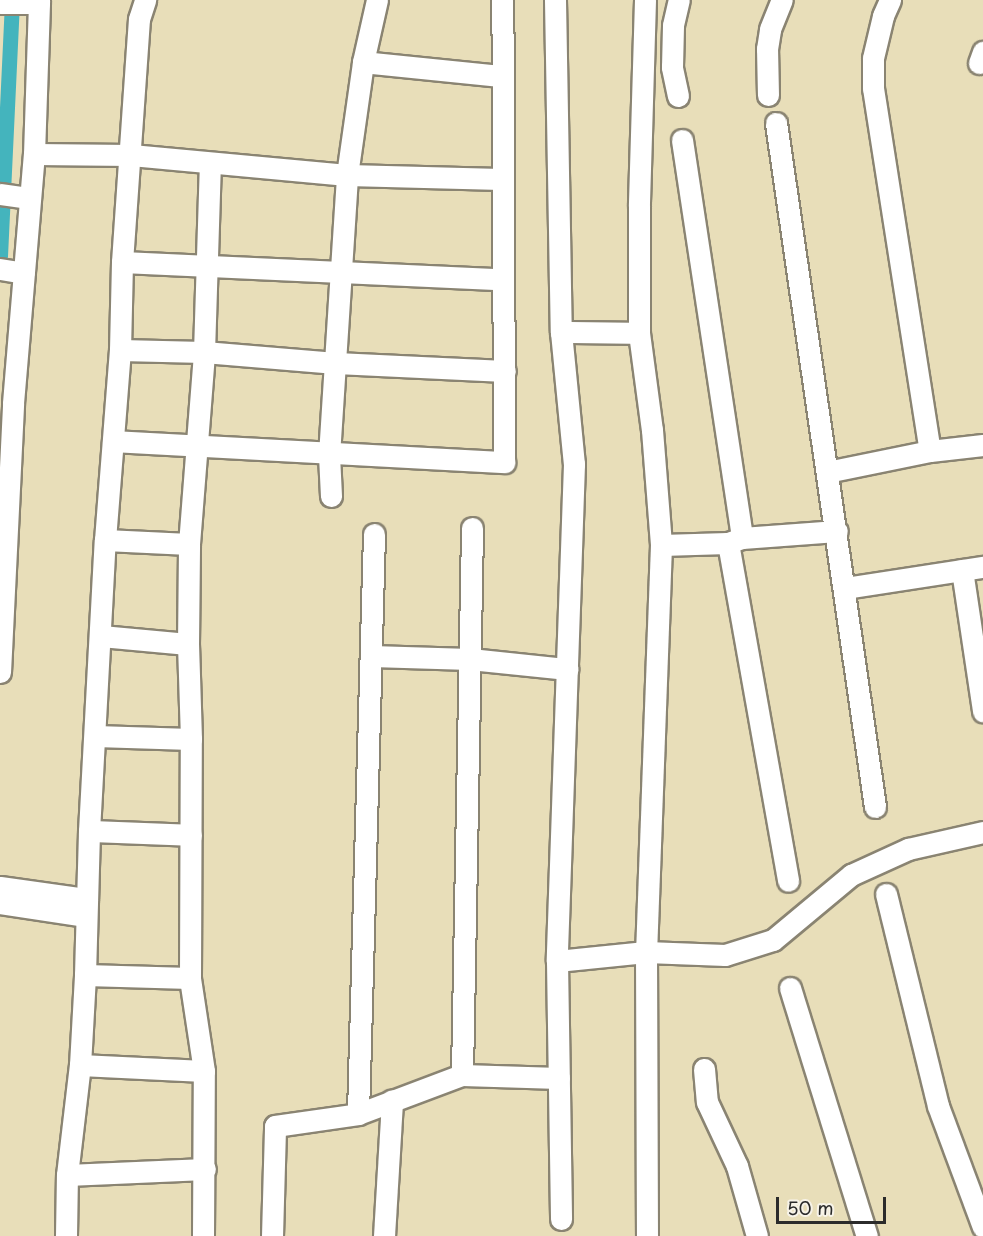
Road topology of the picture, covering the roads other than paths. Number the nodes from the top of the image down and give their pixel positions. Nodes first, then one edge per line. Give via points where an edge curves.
1 (145, 0) edge
2 (377, 0) edge
3 (502, 0) edge
4 (555, 0) edge
5 (645, 0) edge
6 (679, 0) edge
7 (782, 0) edge
8 (890, 0) edge
9 (0, 3) edge
10 (34, 3) edge
11 (363, 62) junction
12 (502, 76) junction
13 (768, 95) dead end
14 (678, 96) dead end
15 (776, 123) dead end
16 (682, 140) dead end
17 (34, 154) junction
18 (131, 155) junction
19 (210, 163) junction
20 (347, 175) junction
21 (501, 179) junction
22 (16, 196) edge
23 (122, 262) junction
24 (207, 266) junction
25 (11, 271) edge
26 (341, 272) junction
27 (501, 279) junction
28 (561, 332) junction
29 (639, 333) junction
30 (120, 350) junction
31 (204, 352) junction
32 (336, 363) junction
33 (505, 371) junction
34 (113, 441) junction
35 (983, 445) edge
36 (198, 446) junction
37 (930, 451) junction
38 (329, 455) junction
39 (827, 472) junction
40 (331, 496) dead end
41 (472, 528) dead end
42 (837, 531) junction
43 (374, 534) dead end
44 (105, 540) junction
45 (735, 541) junction
46 (189, 544) junction
47 (661, 545) junction
48 (983, 567) edge
49 (962, 570) junction
50 (845, 588) junction
51 (101, 636) junction
52 (188, 644) junction
53 (371, 656) junction
54 (470, 658) junction
55 (567, 669) junction
56 (0, 672) edge
57 (983, 711) edge
58 (95, 736) junction
59 (191, 739) junction
60 (875, 807) dead end
61 (89, 831) junction
62 (983, 832) edge
63 (191, 835) junction
64 (788, 881) dead end
65 (0, 887) edge
66 (886, 894) dead end
67 (0, 903) edge
68 (87, 908) junction
69 (646, 952) junction
70 (557, 961) junction
71 (85, 975) junction
72 (190, 978) junction
73 (790, 988) dead end
74 (80, 1065) junction
75 (704, 1069) dead end
76 (204, 1071) junction
77 (462, 1075) junction
78 (559, 1078) junction
79 (392, 1100) junction
80 (358, 1114) junction
81 (205, 1169) junction
82 (67, 1174) junction
83 (561, 1219) dead end
84 (983, 1227) edge
85 (66, 1236) edge
86 (203, 1236) edge
87 (272, 1236) edge
88 (384, 1236) edge
89 (647, 1236) edge
90 (757, 1236) edge
91 (867, 1236) edge

1 - 18 street via 139,19
2 - 11 street
3 - 12 street
4 - 28 street
5 - 29 street
6 - 14 street via 673,25 672,67
7 - 13 street via 770,29
8 - 37 street via 873,58 873,88
9 - 10 street
10 - 17 street
11 - 12 street
11 - 20 street
12 - 21 street
15 - 39 street
16 - 45 street
17 - 18 street
17 - 22 street
18 - 19 street
18 - 23 street
19 - 20 street
19 - 24 street
20 - 21 street
20 - 26 street
21 - 27 street
22 - 25 street
23 - 24 street
23 - 30 street
24 - 26 street
24 - 31 street
25 - 56 street via 13,403
26 - 27 street
26 - 32 street
27 - 33 street
28 - 29 street
28 - 55 street via 574,464
29 - 47 street
30 - 31 street
30 - 34 street
31 - 32 street
31 - 36 street
32 - 33 street
32 - 38 street
33 - 38 street via 504,462
34 - 36 street
34 - 44 street
35 - 37 street
36 - 38 street
36 - 46 street
37 - 39 street
38 - 40 street
39 - 42 street
41 - 54 street
42 - 45 street
42 - 50 street
43 - 53 street
44 - 46 street
44 - 51 street
45 - 47 street
45 - 64 street
46 - 52 street
47 - 69 street
48 - 49 street
49 - 50 street
49 - 57 street
50 - 60 street
51 - 52 street
51 - 58 street
52 - 59 street
53 - 54 street
53 - 80 street
54 - 55 street
54 - 77 street
55 - 70 street
58 - 59 street
58 - 61 street
59 - 63 street
61 - 63 street
61 - 68 street
62 - 69 street via 908,849 851,875 773,940 724,955
63 - 72 street
65 - 68 street
66 - 84 street via 938,1106
67 - 68 street
68 - 71 street
69 - 70 street
69 - 89 street
70 - 78 street
71 - 72 street
71 - 74 street
72 - 76 street
73 - 91 street
74 - 76 street
74 - 82 street
75 - 90 street via 707,1102 737,1166
76 - 81 street
77 - 78 street
77 - 79 street
78 - 83 street
79 - 80 street
79 - 88 street
80 - 87 street via 275,1126
81 - 82 street
81 - 86 street
82 - 85 street

